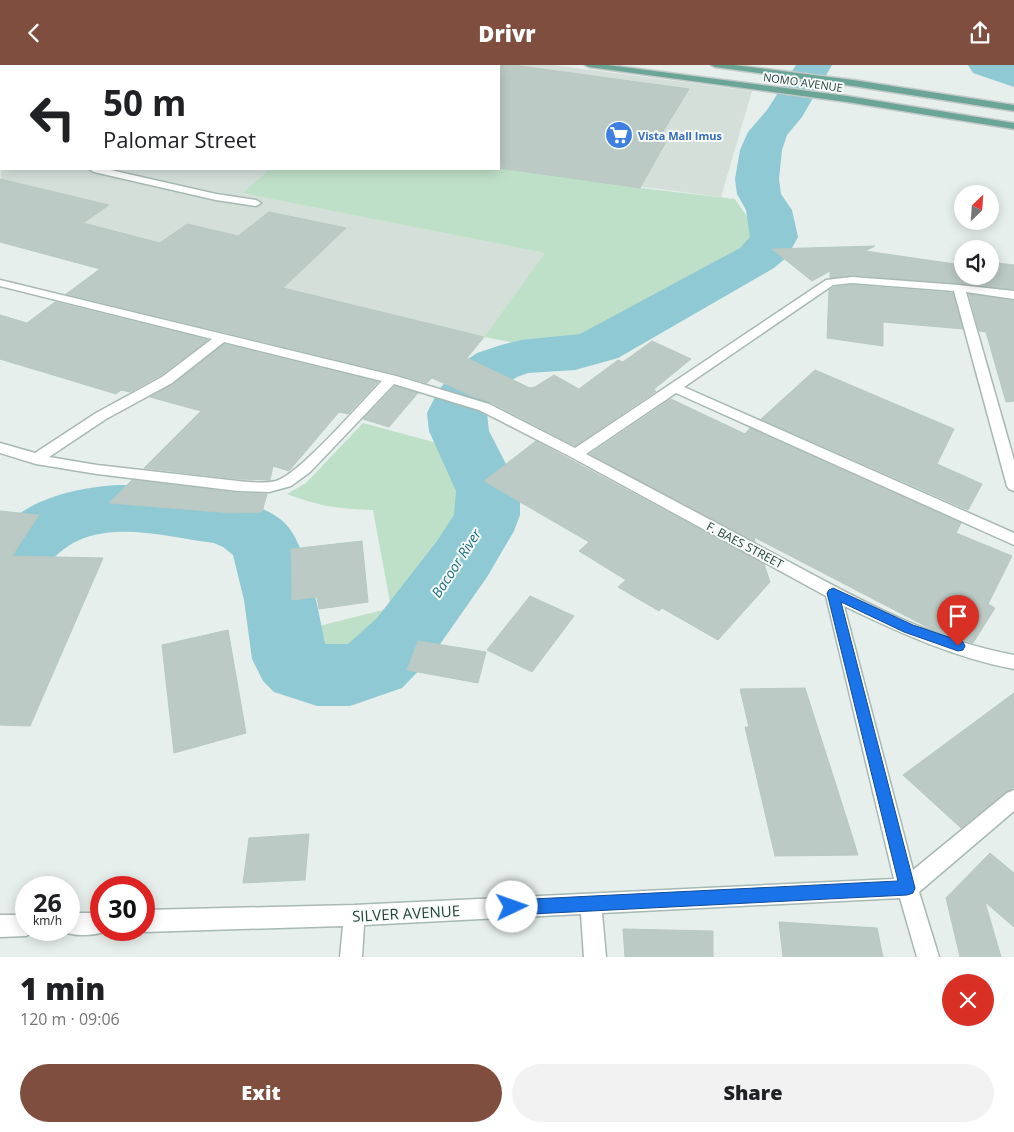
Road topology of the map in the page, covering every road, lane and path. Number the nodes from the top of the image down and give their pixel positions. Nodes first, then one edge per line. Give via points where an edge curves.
1 (589, 65) edge
2 (715, 65) edge
3 (1014, 108) edge
4 (1014, 126) edge
5 (98, 170) edge
6 (256, 203) dead end
7 (0, 283) edge
8 (959, 288) junction
9 (1014, 295) edge
10 (221, 338) junction
11 (391, 379) junction
12 (674, 387) junction
13 (0, 448) edge
14 (576, 454) junction
15 (36, 459) junction
16 (1014, 486) edge
17 (1014, 539) edge
18 (833, 593) junction
19 (1014, 662) edge
20 (1014, 799) edge
21 (907, 888) junction
22 (591, 904) junction
23 (354, 915) junction
24 (155, 921) edge
25 (0, 925) edge
26 (15, 925) edge
27 (351, 957) edge
28 (594, 957) edge
29 (928, 957) edge

1 - 4 main road, NOMO AVENUE via 847,99
2 - 3 main road, NOMO AVENUE
5 - 6 street
7 - 10 street, F. BAES STREET
8 - 9 street
8 - 12 street via 852,280 830,282
8 - 16 street
10 - 11 street, F. BAES STREET
10 - 15 street via 167,380
11 - 14 street, F. BAES STREET via 484,407
11 - 15 street via 305,469 280,485 246,486 79,468
12 - 14 street
12 - 17 street
13 - 15 street
14 - 18 street, F. BAES STREET
18 - 19 street, F. BAES STREET via 908,629
18 - 21 street
20 - 21 street
21 - 22 street, SILVER AVENUE
21 - 29 street
22 - 23 street, SILVER AVENUE
22 - 28 street
23 - 24 street, SILVER AVENUE
23 - 27 street
25 - 26 street

